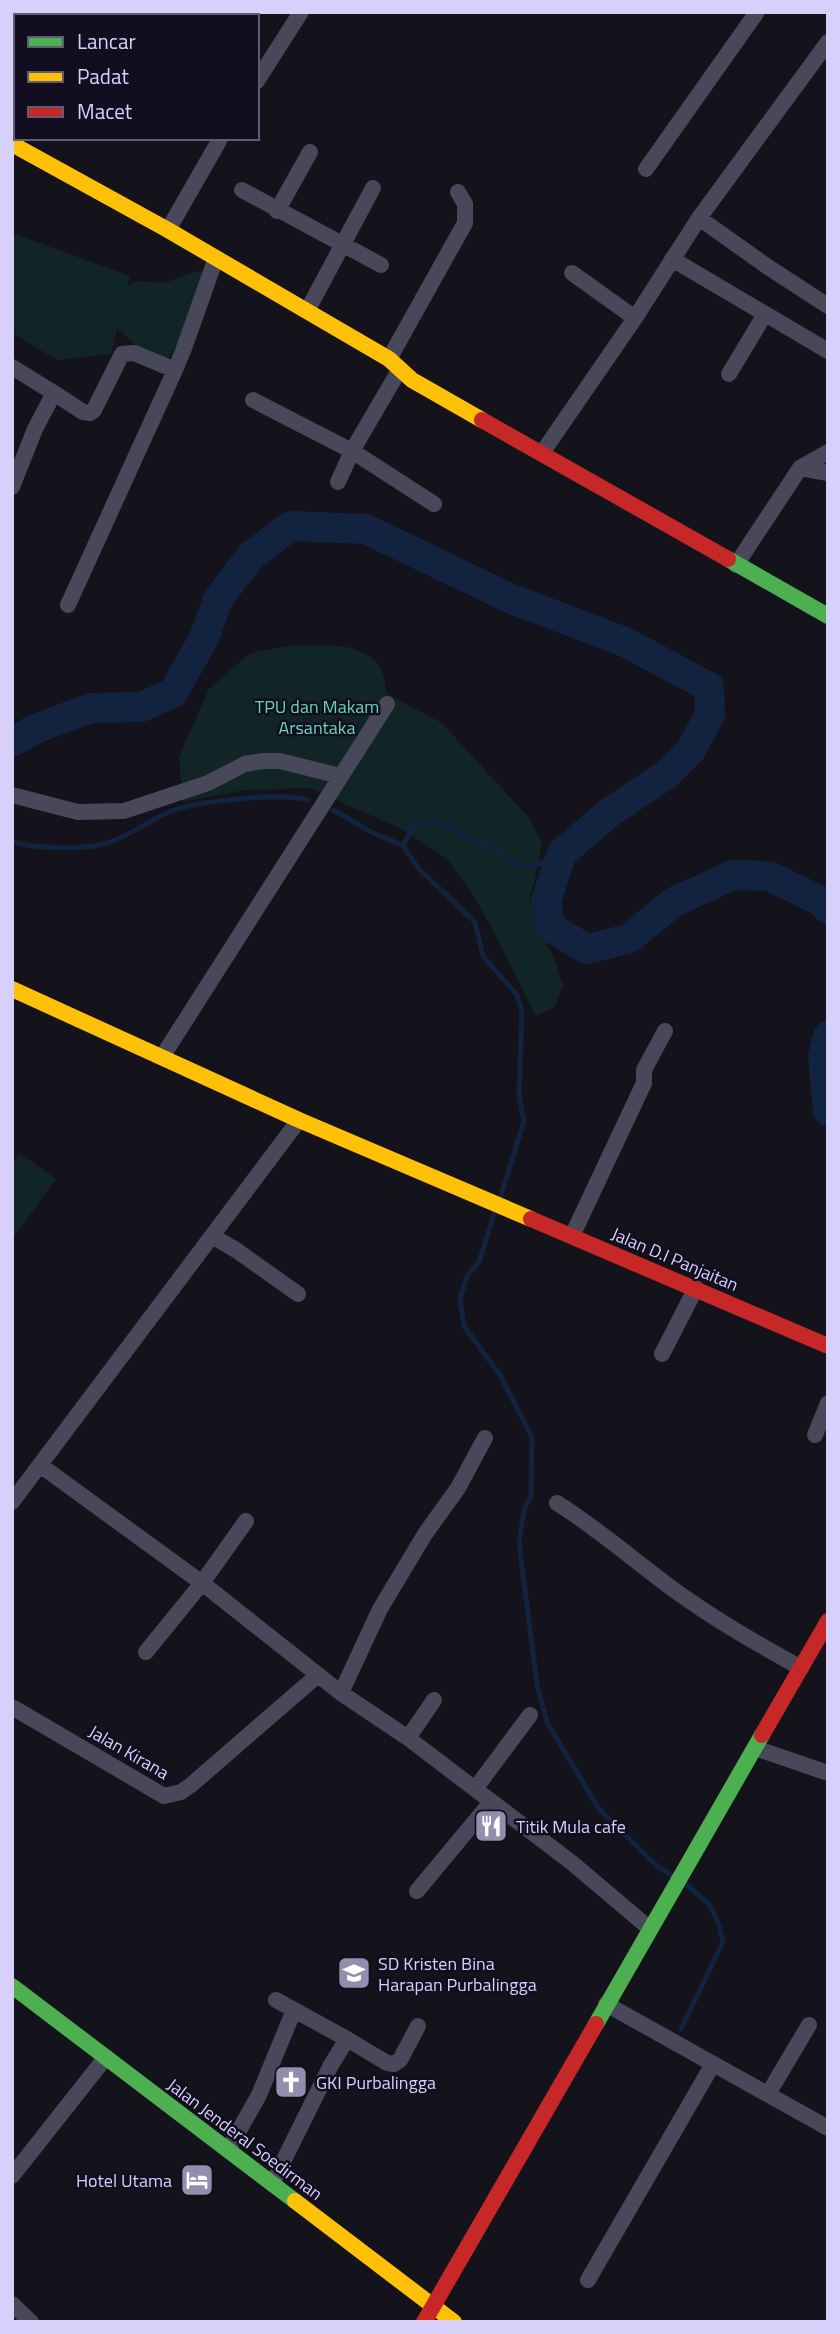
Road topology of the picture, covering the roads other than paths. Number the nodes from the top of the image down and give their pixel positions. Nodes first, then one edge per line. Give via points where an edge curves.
1 (301, 12) edge
2 (757, 12) edge
3 (828, 43) edge
4 (259, 78) edge
5 (217, 140) edge
6 (12, 144) edge
7 (310, 152) dead end
8 (646, 169) dead end
9 (373, 188) dead end
10 (242, 190) dead end
11 (458, 192) dead end
12 (277, 211) junction
13 (699, 218) junction
14 (168, 230) junction
15 (343, 246) junction
16 (216, 258) junction
17 (672, 259) junction
18 (381, 265) dead end
19 (572, 273) dead end
20 (828, 306) edge
21 (307, 311) junction
22 (765, 314) junction
23 (635, 318) junction
24 (828, 351) edge
25 (395, 364) junction
26 (12, 367) edge
27 (174, 370) junction
28 (729, 374) dead end
29 (54, 393) junction
30 (253, 400) dead end
31 (352, 451) junction
32 (828, 452) edge
33 (542, 453) junction
34 (800, 468) junction
35 (828, 473) edge
36 (338, 482) dead end
37 (12, 488) edge
38 (434, 504) dead end
39 (736, 565) junction
40 (68, 605) dead end
41 (828, 617) edge
42 (387, 704) dead end
43 (336, 781) junction
44 (12, 795) edge
45 (12, 989) edge
46 (665, 1031) dead end
47 (162, 1056) junction
48 (299, 1120) junction
49 (212, 1236) junction
50 (572, 1236) junction
51 (695, 1288) junction
52 (298, 1294) dead end
53 (828, 1346) edge
54 (662, 1354) dead end
55 (828, 1403) edge
56 (815, 1435) dead end
57 (485, 1438) dead end
58 (40, 1465) junction
59 (12, 1502) edge
60 (557, 1503) dead end
61 (246, 1521) dead end
62 (202, 1583) junction
63 (828, 1621) edge
64 (146, 1652) dead end
65 (801, 1668) junction
66 (318, 1675) junction
67 (341, 1693) junction
68 (434, 1700) dead end
69 (12, 1707) edge
70 (530, 1714) dead end
71 (408, 1738) junction
72 (755, 1748) junction
73 (828, 1773) edge
74 (475, 1789) junction
75 (491, 1802) junction
76 (417, 1891) dead end
77 (649, 1928) junction
78 (12, 1986) edge
79 (276, 2000) dead end
80 (606, 2004) junction
81 (294, 2010) junction
82 (809, 2025) dead end
83 (418, 2026) dead end
84 (347, 2039) junction
85 (106, 2057) junction
86 (713, 2064) junction
87 (768, 2094) junction
88 (828, 2127) edge
89 (228, 2150) junction
90 (12, 2176) edge
91 (272, 2184) junction
92 (588, 2280) dead end
93 (12, 2304) edge
94 (433, 2306) junction
95 (31, 2322) edge
96 (424, 2322) edge
97 (454, 2322) edge

1 - 4 street
2 - 8 street
3 - 13 street
5 - 14 street
6 - 14 street
7 - 12 street
9 - 15 street
10 - 12 street
11 - 25 street via 466,204 465,223
12 - 15 street
13 - 17 street
13 - 20 street
14 - 16 street
15 - 18 street
15 - 21 street
16 - 21 street
16 - 27 street
17 - 22 street
17 - 23 street
19 - 23 street
21 - 25 street
22 - 24 street
22 - 28 street
23 - 33 street
25 - 31 street
25 - 33 street via 411,380
26 - 29 street
27 - 29 street via 134,353 122,355 90,413
27 - 40 street
29 - 37 street via 34,429
30 - 31 street
31 - 36 street
31 - 38 street
32 - 34 street
33 - 39 street
34 - 35 street
34 - 39 street
39 - 41 street
42 - 43 street
43 - 44 street via 280,761 262,761 124,811 78,812
43 - 47 street
45 - 47 street, Jalan D.I Panjaitan
46 - 50 street
47 - 48 street, Jalan D.I Panjaitan
48 - 49 street
48 - 50 street, Jalan D.I Panjaitan
49 - 52 street
49 - 58 street
50 - 51 street, Jalan D.I Panjaitan
51 - 53 street, Jalan D.I Panjaitan
51 - 54 street
55 - 56 street
57 - 67 street via 380,1609
58 - 59 street
58 - 62 street
60 - 65 street via 694,1604
61 - 62 street
62 - 64 street
62 - 66 street
63 - 65 street
65 - 72 street
66 - 67 street
66 - 69 street, Jalan Kirana via 191,1785 172,1796 164,1796
67 - 71 street
68 - 71 street
70 - 74 street
71 - 74 street
72 - 73 street
72 - 77 street
74 - 75 street
75 - 76 street
75 - 77 street
77 - 80 street
78 - 85 street, Jalan Jenderal Soedirman
79 - 81 street
80 - 86 street
80 - 94 street
81 - 84 street
81 - 89 street via 259,2095
82 - 87 street
83 - 84 street via 400,2060 390,2065
84 - 91 street
85 - 89 street, Jalan Jenderal Soedirman
85 - 90 street
86 - 87 street
86 - 92 street
87 - 88 street
89 - 91 street, Jalan Jenderal Soedirman
91 - 94 street, Jalan Jenderal Soedirman
93 - 95 street
94 - 96 street
94 - 97 street, Jalan Jenderal Soedirman

